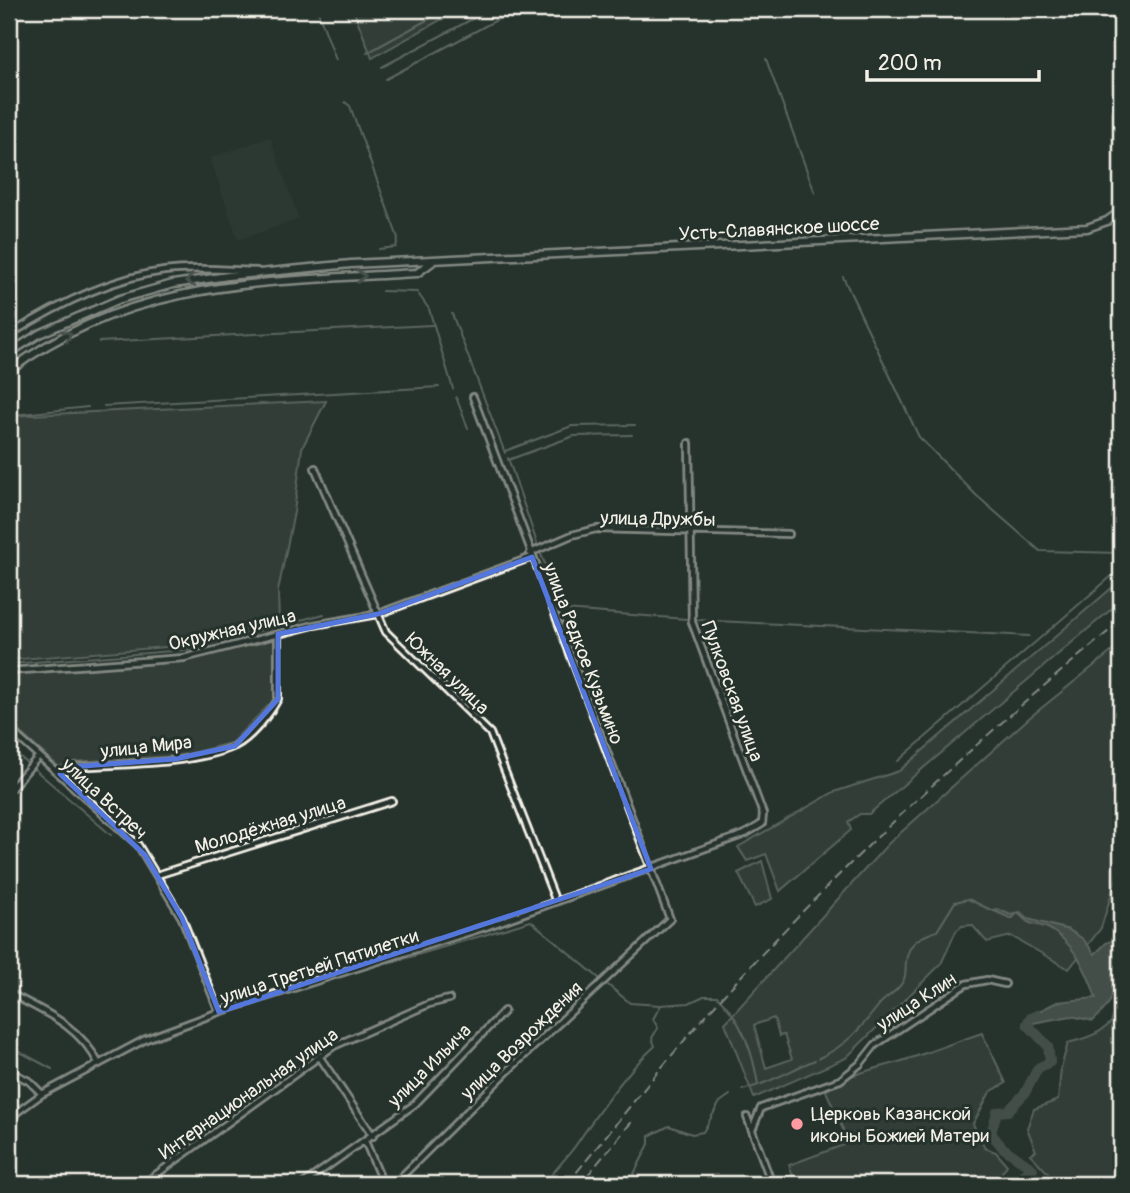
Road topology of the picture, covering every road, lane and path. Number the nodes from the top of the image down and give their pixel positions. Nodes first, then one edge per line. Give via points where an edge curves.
1 (1121, 211) edge
2 (433, 260) junction
3 (282, 271) junction
4 (9, 335) edge
5 (9, 354) edge
6 (9, 371) edge
7 (473, 397) dead end
8 (689, 443) dead end
9 (315, 468) dead end
10 (689, 533) junction
11 (789, 534) dead end
12 (531, 555) junction
13 (377, 614) junction
14 (278, 634) junction
15 (9, 671) edge
16 (9, 729) edge
17 (39, 756) junction
18 (60, 774) junction
19 (9, 791) edge
20 (392, 801) dead end
21 (651, 869) junction
22 (157, 875) junction
23 (556, 902) junction
24 (670, 919) joint
25 (1005, 984) dead end
26 (9, 993) edge
27 (449, 999) dead end
28 (504, 1012) dead end
29 (219, 1013) junction
30 (319, 1056) junction
31 (99, 1063) junction
32 (9, 1071) edge
33 (42, 1094) junction
34 (747, 1116) dead end
35 (9, 1118) edge
36 (751, 1130) junction
37 (373, 1136) junction
38 (365, 1141) junction
39 (143, 1184) edge
40 (303, 1184) edge
41 (383, 1184) edge
42 (394, 1184) edge
43 (772, 1184) edge

1 - 2 street, Усть-Славянское шоссе via 1096,226 1078,228
2 - 3 street, Усть-Славянское шоссе
6 -> 2 street, Усть-Славянское шоссе via 64,336 148,301 233,285 417,273
3 - 4 street via 162,271 95,291
3 -> 5 street, Усть-Славянское шоссе via 200,279 142,291 39,334
7 - 12 street, улица Редкое Кузьмино
8 - 10 street, Пулковская улица
9 - 13 street, Южная улица
10 - 11 street, улица Дружбы
10 - 12 street, улица Дружбы via 596,529
10 - 21 street, Пулковская улица via 692,622 764,820 757,829
12 - 13 street, улица Дружбы
12 - 21 street, улица Редкое Кузьмино
13 - 14 street, Окружная улица
13 - 23 street, Южная улица via 397,644 490,733
14 - 15 street, Окружная улица via 184,657
14 - 18 street, улица Мира via 278,699 235,746 175,759 70,767
16 - 17 street, улица Встреч
17 - 18 street, улица Встреч
17 - 19 street
18 - 22 street, улица Встреч via 138,845
20 - 22 street, Молодёжная улица
21 - 23 street, улица Третьей Пятилетки
21 - 24 street, улица Редкое Кузьмино
22 - 29 street, улица Встреч via 182,918
23 - 29 street, улица Третьей Пятилетки
24 - 42 street, улица Возрождения
25 - 36 street, улица Клин via 987,979 966,984 874,1045 840,1080 761,1108
26 - 31 street via 73,1028
27 - 30 street, Интернациональная улица via 356,1034
28 - 37 street, улица Ильича via 415,1104
29 - 31 street, улица Третьей Пятилетки
30 - 37 street
30 - 39 street, Интернациональная улица
31 - 33 street, улица Третьей Пятилетки
32 - 33 street
33 - 35 street, улица Третьей Пятилетки
34 - 36 street
36 - 43 street
37 - 38 street, улица Ильича
38 - 40 street, улица Ильича
38 - 41 street

